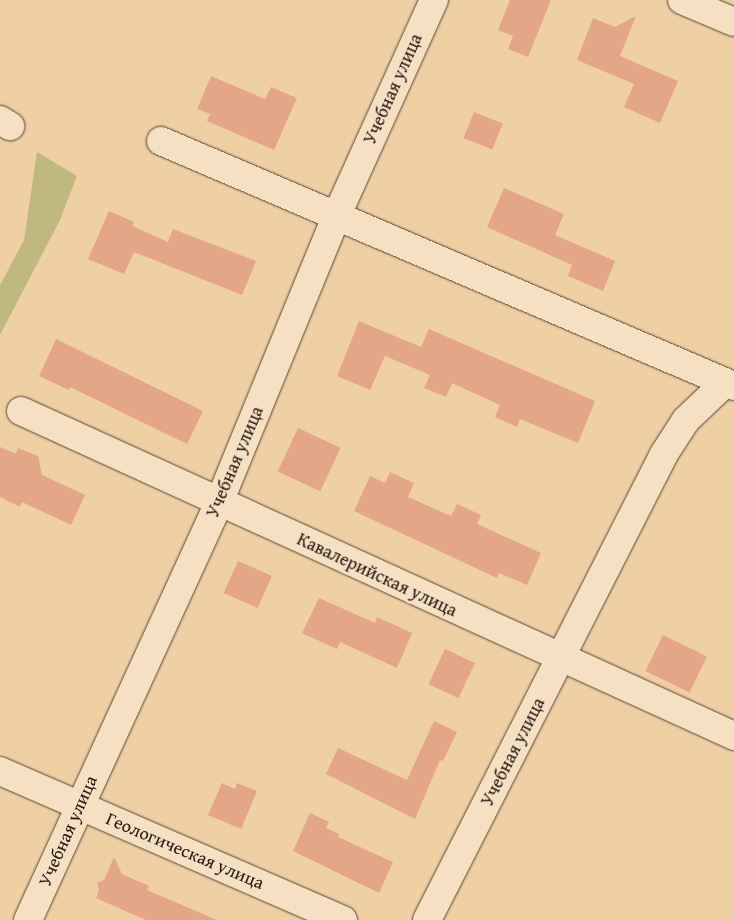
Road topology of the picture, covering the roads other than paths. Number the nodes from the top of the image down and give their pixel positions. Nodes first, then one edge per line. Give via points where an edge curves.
1 (434, 0) edge
2 (682, 0) edge
3 (734, 22) edge
4 (161, 141) dead end
5 (336, 217) junction
6 (729, 385) edge
7 (21, 411) dead end
8 (219, 502) junction
9 (560, 660) junction
10 (734, 736) edge
11 (0, 771) edge
12 (80, 806) junction
13 (28, 920) edge
14 (343, 920) edge
15 (427, 920) edge

1 - 5 street, Учебная улица
2 - 3 street
4 - 5 street
5 - 6 street
5 - 8 street, Учебная улица
6 - 9 street, Учебная улица via 686,420 664,454
7 - 8 street, Кавалерийская улица
8 - 9 street, Кавалерийская улица
8 - 12 street, Учебная улица
9 - 10 street, Кавалерийская улица
9 - 15 street, Учебная улица
11 - 12 street, Геологическая улица
12 - 13 street, Учебная улица
12 - 14 street, Геологическая улица

